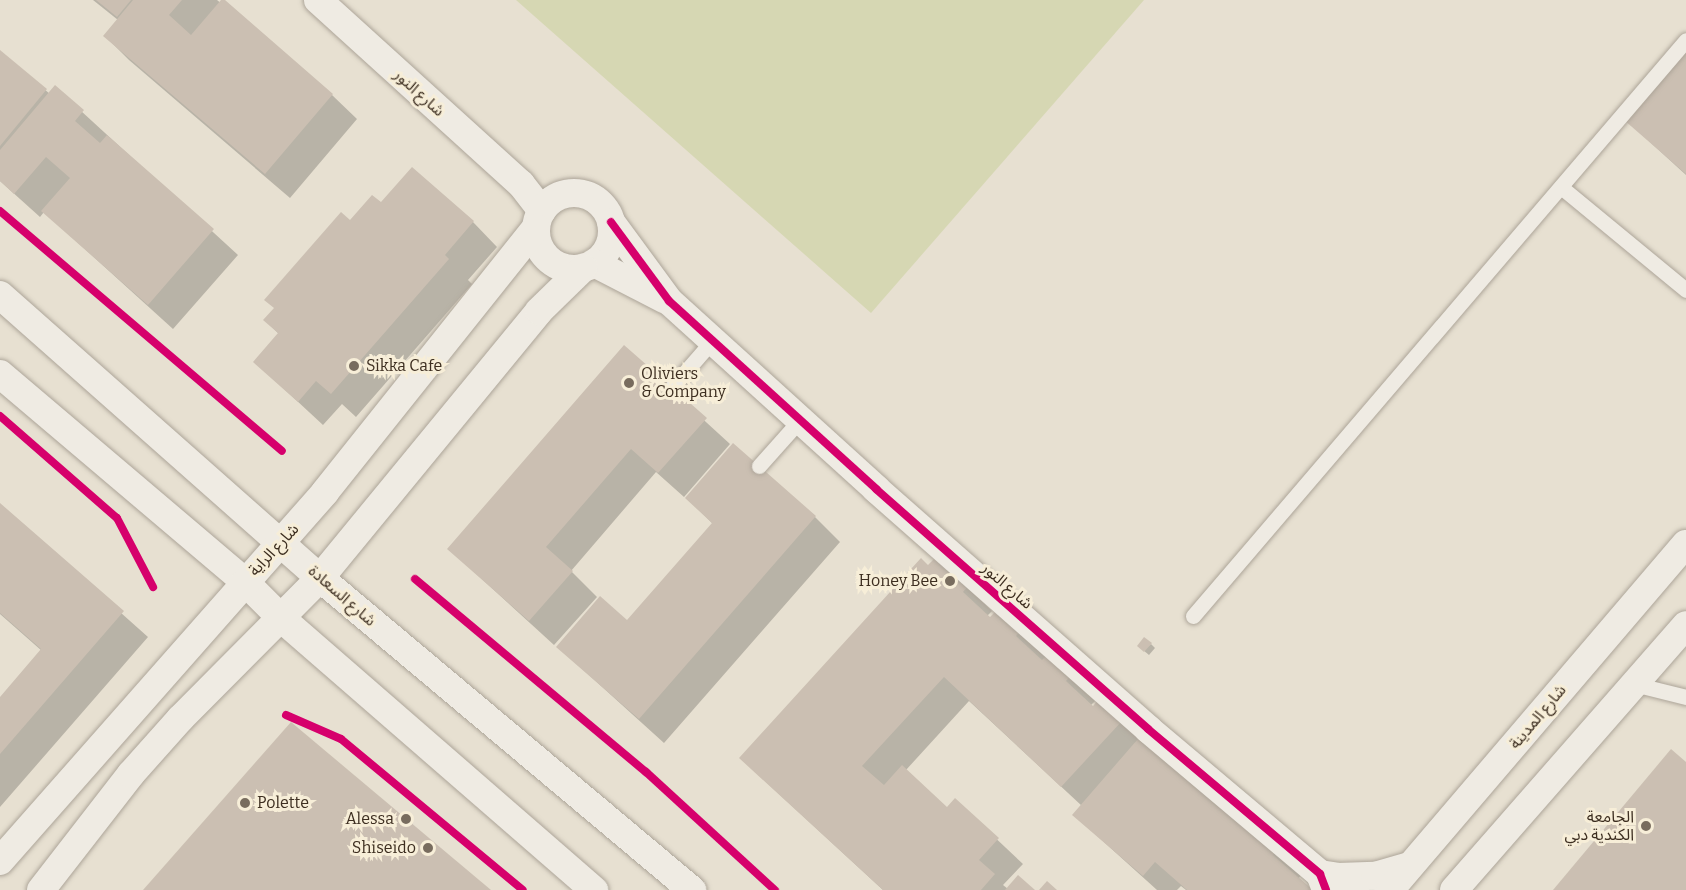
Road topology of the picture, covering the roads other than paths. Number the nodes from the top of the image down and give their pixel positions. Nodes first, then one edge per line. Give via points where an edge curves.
1 (318, 0) edge
2 (1686, 40) edge
3 (1561, 187) junction
4 (545, 212) junction
5 (611, 222) junction
6 (589, 266) junction
7 (1686, 290) edge
8 (0, 295) edge
9 (669, 301) junction
10 (712, 341) junction
11 (0, 374) edge
12 (672, 387) dead end
13 (800, 420) junction
14 (759, 466) dead end
15 (282, 543) junction
16 (1686, 544) edge
17 (320, 578) junction
18 (244, 582) junction
19 (1192, 616) dead end
20 (281, 618) junction
21 (1686, 625) edge
22 (1634, 684) junction
23 (1686, 697) edge
24 (0, 861) edge
25 (1410, 866) junction
26 (1323, 882) edge
27 (41, 890) edge
28 (594, 890) edge
29 (692, 890) edge
30 (1390, 890) edge
31 (1454, 890) edge

1 - 4 street, شارع النور via 521,184
2 - 3 lane
3 - 7 lane
3 - 19 lane
4 - 5 street via 578,193 590,196 607,211
4 - 6 street via 542,251 549,260 560,267
4 - 15 street, شارع الراية
5 - 6 street via 609,246
5 - 9 street
6 - 9 street
6 - 17 street via 539,311
8 - 15 street, شارع السعادة
9 - 10 street, شارع النور
10 - 12 lane
10 - 13 street, شارع النور
11 - 18 street
13 - 14 lane
13 - 26 street, شارع النور
15 - 17 street, شارع السعادة
15 - 18 street, شارع الراية
16 - 25 street, شارع المدينة
17 - 20 street
17 - 29 street, شارع السعادة
18 - 20 street
18 - 24 street, شارع الراية
20 - 27 street via 131,774
20 - 28 street
21 - 22 street
22 - 23 lane
22 - 31 street
25 - 26 street, شارع النور via 1375,876 1338,877
25 - 30 street, شارع المدينة

